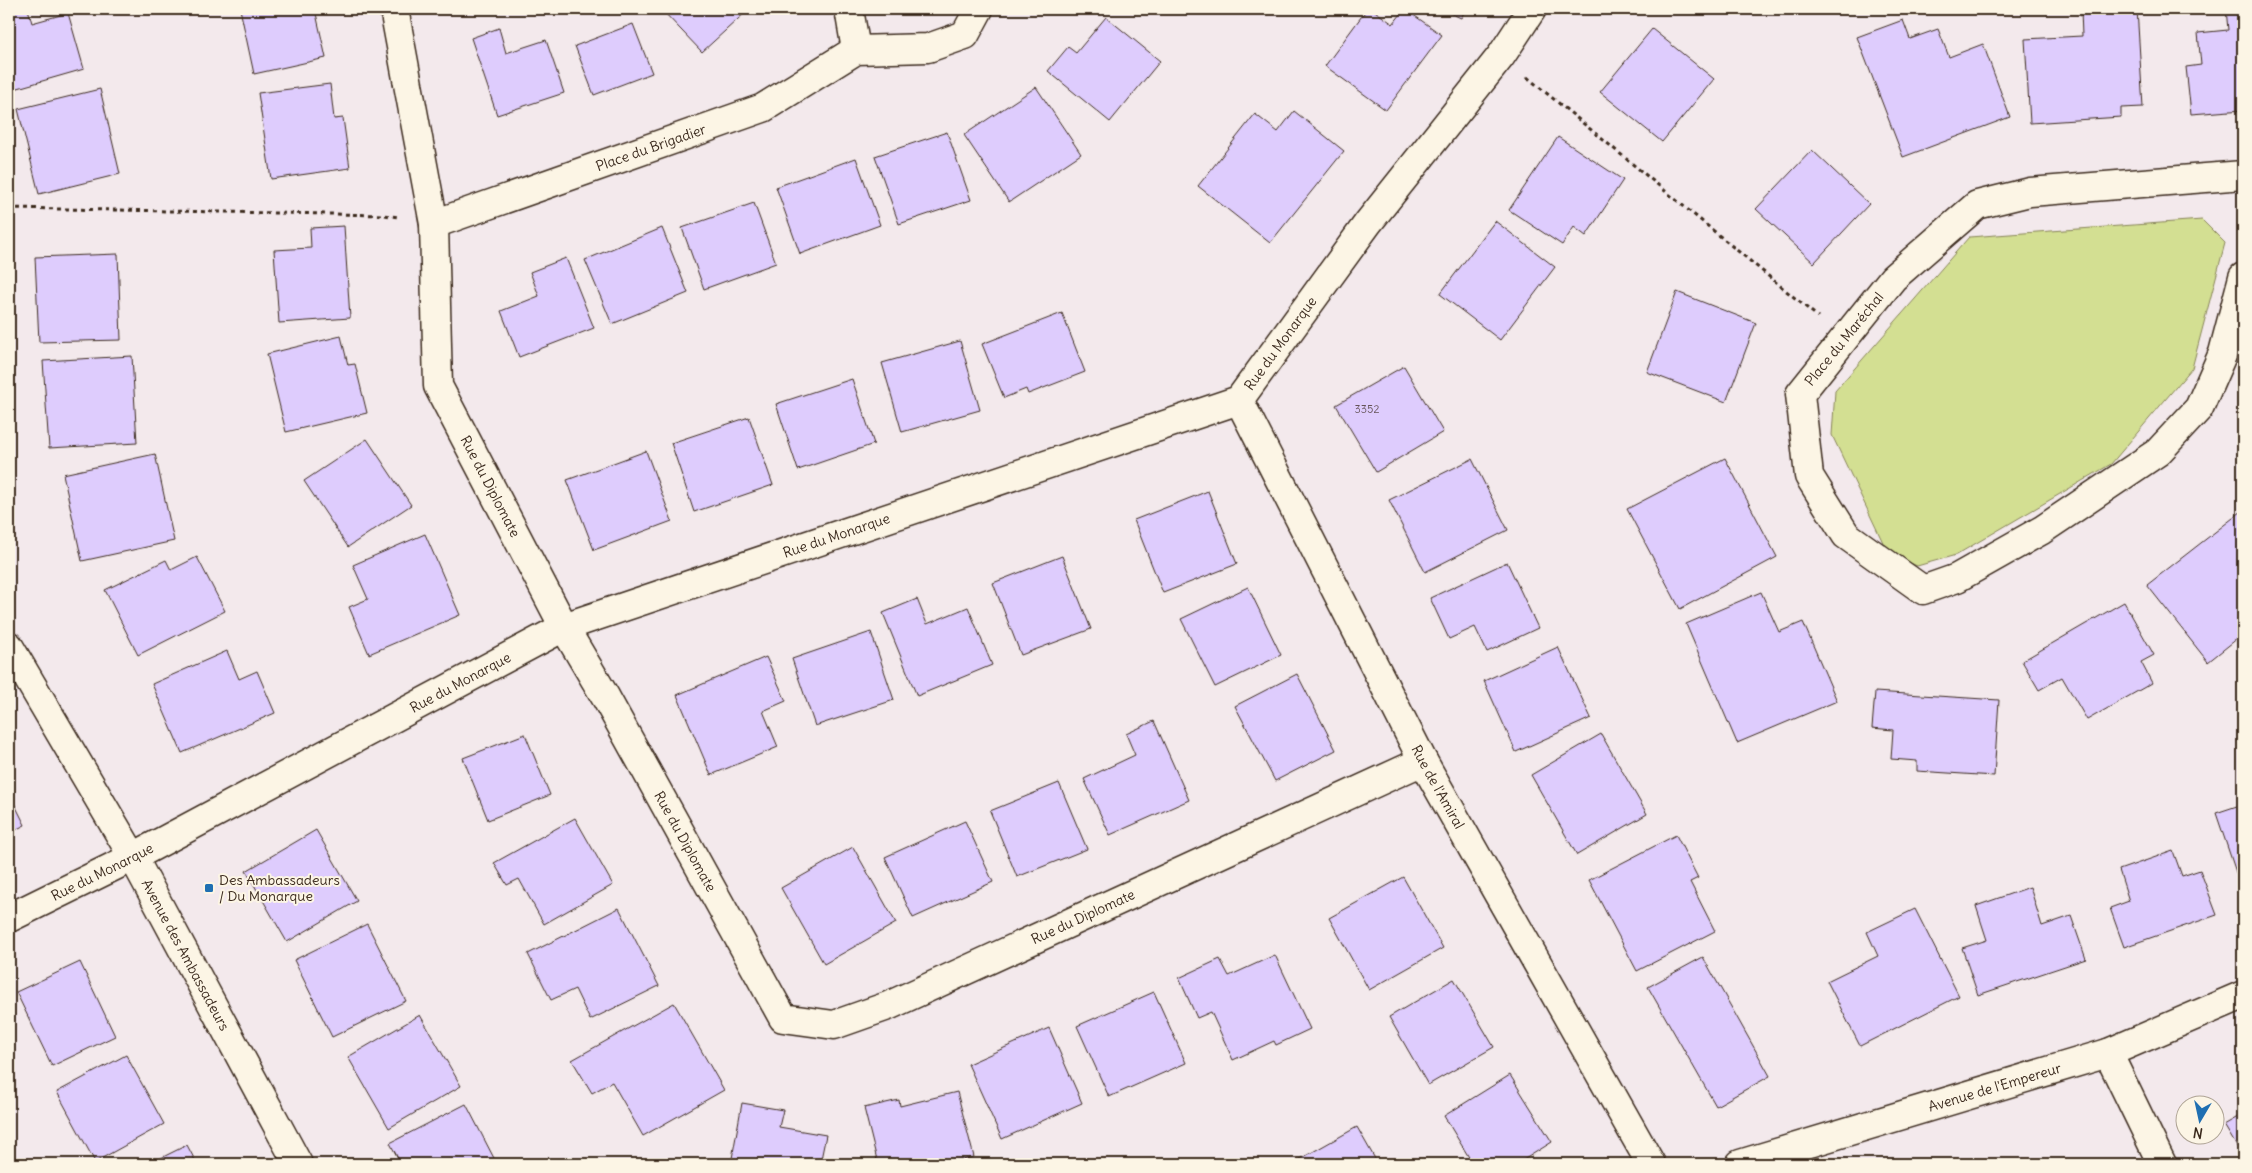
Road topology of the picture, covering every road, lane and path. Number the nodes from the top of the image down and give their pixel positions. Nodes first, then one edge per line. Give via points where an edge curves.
1 (394, 9) edge
2 (849, 9) edge
3 (980, 9) edge
4 (1532, 9) edge
5 (856, 50) junction
6 (1501, 56) junction
7 (2243, 175) edge
8 (9, 208) edge
9 (434, 224) junction
10 (2243, 277) edge
11 (1845, 339) junction
12 (1238, 400) junction
13 (564, 627) junction
14 (9, 646) edge
15 (1423, 761) junction
16 (133, 857) junction
17 (9, 918) edge
18 (2243, 995) edge
19 (2108, 1053) junction
20 (298, 1164) edge
21 (1651, 1164) edge
22 (1740, 1164) edge
23 (2162, 1164) edge

1 - 9 street, Rue du Diplomate
2 - 5 street
3 - 5 street via 965,35 928,48
4 - 6 street, Rue du Monarque
5 - 9 street, Place du Brigadier via 763,108
6 - 11 path
6 - 12 street, Rue du Monarque via 1368,223
7 - 11 street, Place du Maréchal via 2030,192 1977,205 1893,278
8 - 9 path via 384,215
9 - 13 street, Rue du Diplomate via 438,386
10 - 11 street, Place du Maréchal via 2222,353 2199,408 2158,452 2042,530 1957,578 1923,590 1846,535 1809,476 1800,394
12 - 13 street, Rue du Monarque
12 - 15 street, Rue de l'Amiral
13 - 15 street, Rue du Diplomate via 783,1018 834,1025 888,1006
13 - 16 street, Rue du Monarque
14 - 16 street, Avenue des Ambassadeurs
15 - 21 street, Rue de l'Amiral
16 - 17 street, Rue du Monarque
16 - 20 street, Avenue des Ambassadeurs
18 - 19 street, Avenue de l'Empereur
19 - 22 street, Avenue de l'Empereur
19 - 23 street

